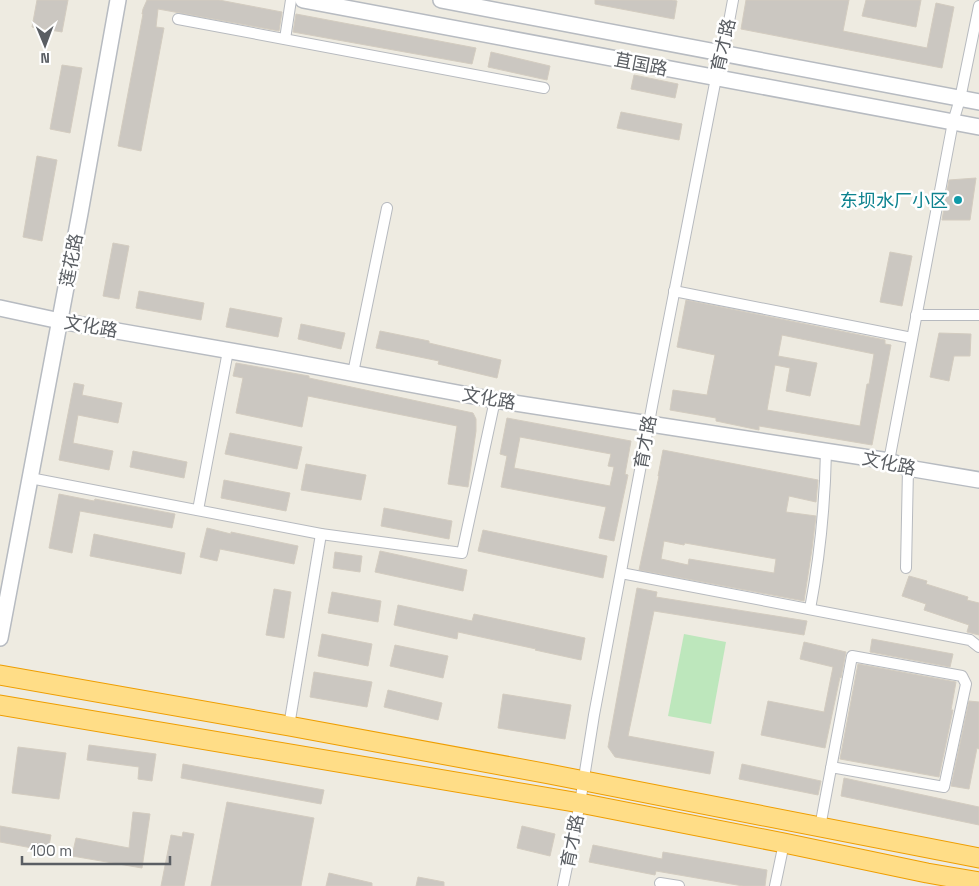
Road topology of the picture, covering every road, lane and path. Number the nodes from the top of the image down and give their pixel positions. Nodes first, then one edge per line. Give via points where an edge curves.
1 (118, 0) edge
2 (291, 0) edge
3 (303, 0) edge
4 (441, 0) edge
5 (733, 0) edge
6 (484, 4) edge
7 (979, 6) edge
8 (178, 19) dead end
9 (285, 39) junction
10 (723, 54) junction
11 (716, 78) junction
12 (544, 88) dead end
13 (960, 99) junction
14 (979, 102) edge
15 (953, 122) junction
16 (979, 127) edge
17 (387, 208) dead end
18 (674, 291) junction
19 (0, 308) edge
20 (916, 315) junction
21 (979, 315) edge
22 (60, 320) junction
23 (912, 338) junction
24 (228, 350) junction
25 (353, 373) junction
26 (496, 400) junction
27 (649, 423) junction
28 (826, 451) junction
29 (889, 461) junction
30 (908, 468) junction
31 (30, 478) junction
32 (979, 480) edge
33 (198, 510) junction
34 (321, 534) junction
35 (906, 568) dead end
36 (621, 573) junction
37 (810, 609) junction
38 (0, 638) edge
39 (979, 647) edge
40 (0, 675) edge
41 (0, 706) edge
42 (289, 726) junction
43 (831, 767) junction
44 (582, 781) junction
45 (580, 803) junction
46 (820, 827) junction
47 (784, 843) junction
48 (979, 858) edge
49 (979, 882) edge
50 (660, 883) dead end
51 (563, 886) edge
52 (679, 886) edge
53 (775, 886) edge

1 - 22 street, 莲花路
2 - 9 street
3 - 11 street, 苴国路
4 - 6 street, 苴国路
5 - 10 street, 育才路
6 - 10 street, 苴国路
7 - 13 street
8 - 9 street
9 - 12 street
10 - 11 street, 育才路
10 - 13 street, 苴国路
11 - 15 street, 苴国路
11 - 18 street, 育才路
13 - 14 street, 苴国路
13 - 15 street
15 - 16 street, 苴国路
15 - 20 street
17 - 25 street
18 - 23 street
18 - 27 street, 育才路
19 - 22 street, 文化路
20 - 21 street
20 - 23 street
22 - 24 street, 文化路
22 - 31 street, 莲花路
23 - 29 street
24 - 25 street, 文化路
24 - 33 street
25 - 26 street, 文化路
26 - 27 street, 文化路
26 - 34 street via 462,554
27 - 28 street, 文化路
27 - 36 street, 育才路
28 - 29 street, 文化路
28 - 37 street via 824,517
29 - 30 street, 文化路
30 - 32 street, 文化路
30 - 35 street
31 - 33 street
31 - 38 street, 莲花路
33 - 34 street
34 - 42 street
36 - 37 street
36 - 44 street, 育才路
37 - 39 street via 970,640
40 - 42 highway
41 - 45 highway
42 - 44 highway
43 - 43 street via 944,787 966,684 962,676 852,656
43 - 46 street
44 - 45 street, 育才路
44 - 46 highway
45 - 47 highway
45 - 51 street, 育才路
46 - 48 highway
47 - 49 highway
47 - 53 street
50 - 52 street

